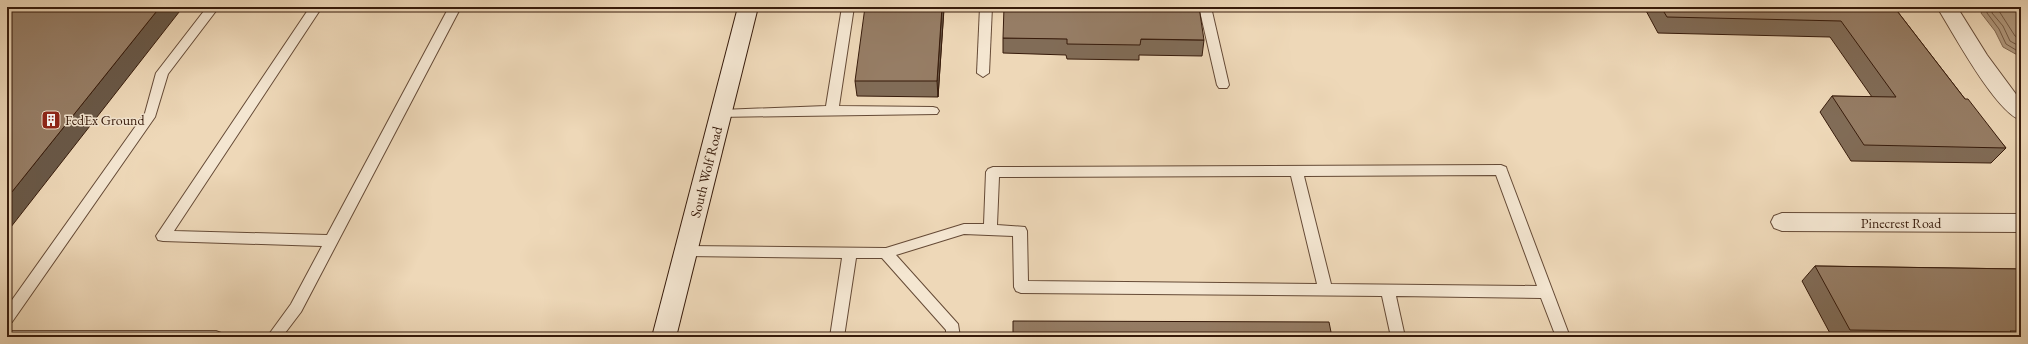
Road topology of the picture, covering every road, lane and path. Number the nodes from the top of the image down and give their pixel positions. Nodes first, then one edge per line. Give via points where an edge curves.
1 (213, 7) edge
2 (316, 7) edge
3 (455, 7) edge
4 (748, 7) edge
5 (848, 7) edge
6 (986, 7) edge
7 (1205, 7) edge
8 (1947, 7) edge
9 (983, 73) dead end
10 (1223, 85) dead end
11 (832, 110) junction
12 (933, 111) dead end
13 (2021, 113) edge
14 (721, 114) junction
15 (1298, 172) junction
16 (1782, 222) dead end
17 (2021, 224) edge
18 (990, 230) junction
19 (332, 241) junction
20 (686, 252) junction
21 (850, 253) junction
22 (886, 253) junction
23 (1324, 290) junction
24 (1388, 291) junction
25 (1545, 292) junction
26 (7, 318) edge
27 (7, 337) edge
28 (216, 337) edge
29 (274, 337) edge
30 (664, 337) edge
31 (837, 337) edge
32 (953, 337) edge
33 (1398, 337) edge
34 (1563, 337) edge

1 - 26 lane via 162,73 151,114
2 - 19 lane via 164,236
3 - 19 lane
4 - 14 main road, South Wolf Road
5 - 11 lane
6 - 9 lane
7 - 10 lane
8 - 13 main road via 1980,60 2012,105
11 - 12 lane
11 - 14 lane
14 - 20 main road, South Wolf Road
15 - 18 lane via 993,172
15 - 23 lane
15 - 25 lane via 1501,170
16 - 17 main road, Pinecrest Road
18 - 22 lane via 964,229
18 - 23 lane via 1020,231 1021,287
19 - 29 lane via 296,308
20 - 21 lane
20 - 30 main road, South Wolf Road
21 - 22 lane
21 - 31 lane
22 - 32 lane via 953,328
23 - 24 lane
24 - 25 lane
24 - 33 lane
25 - 34 lane
27 - 28 lane

